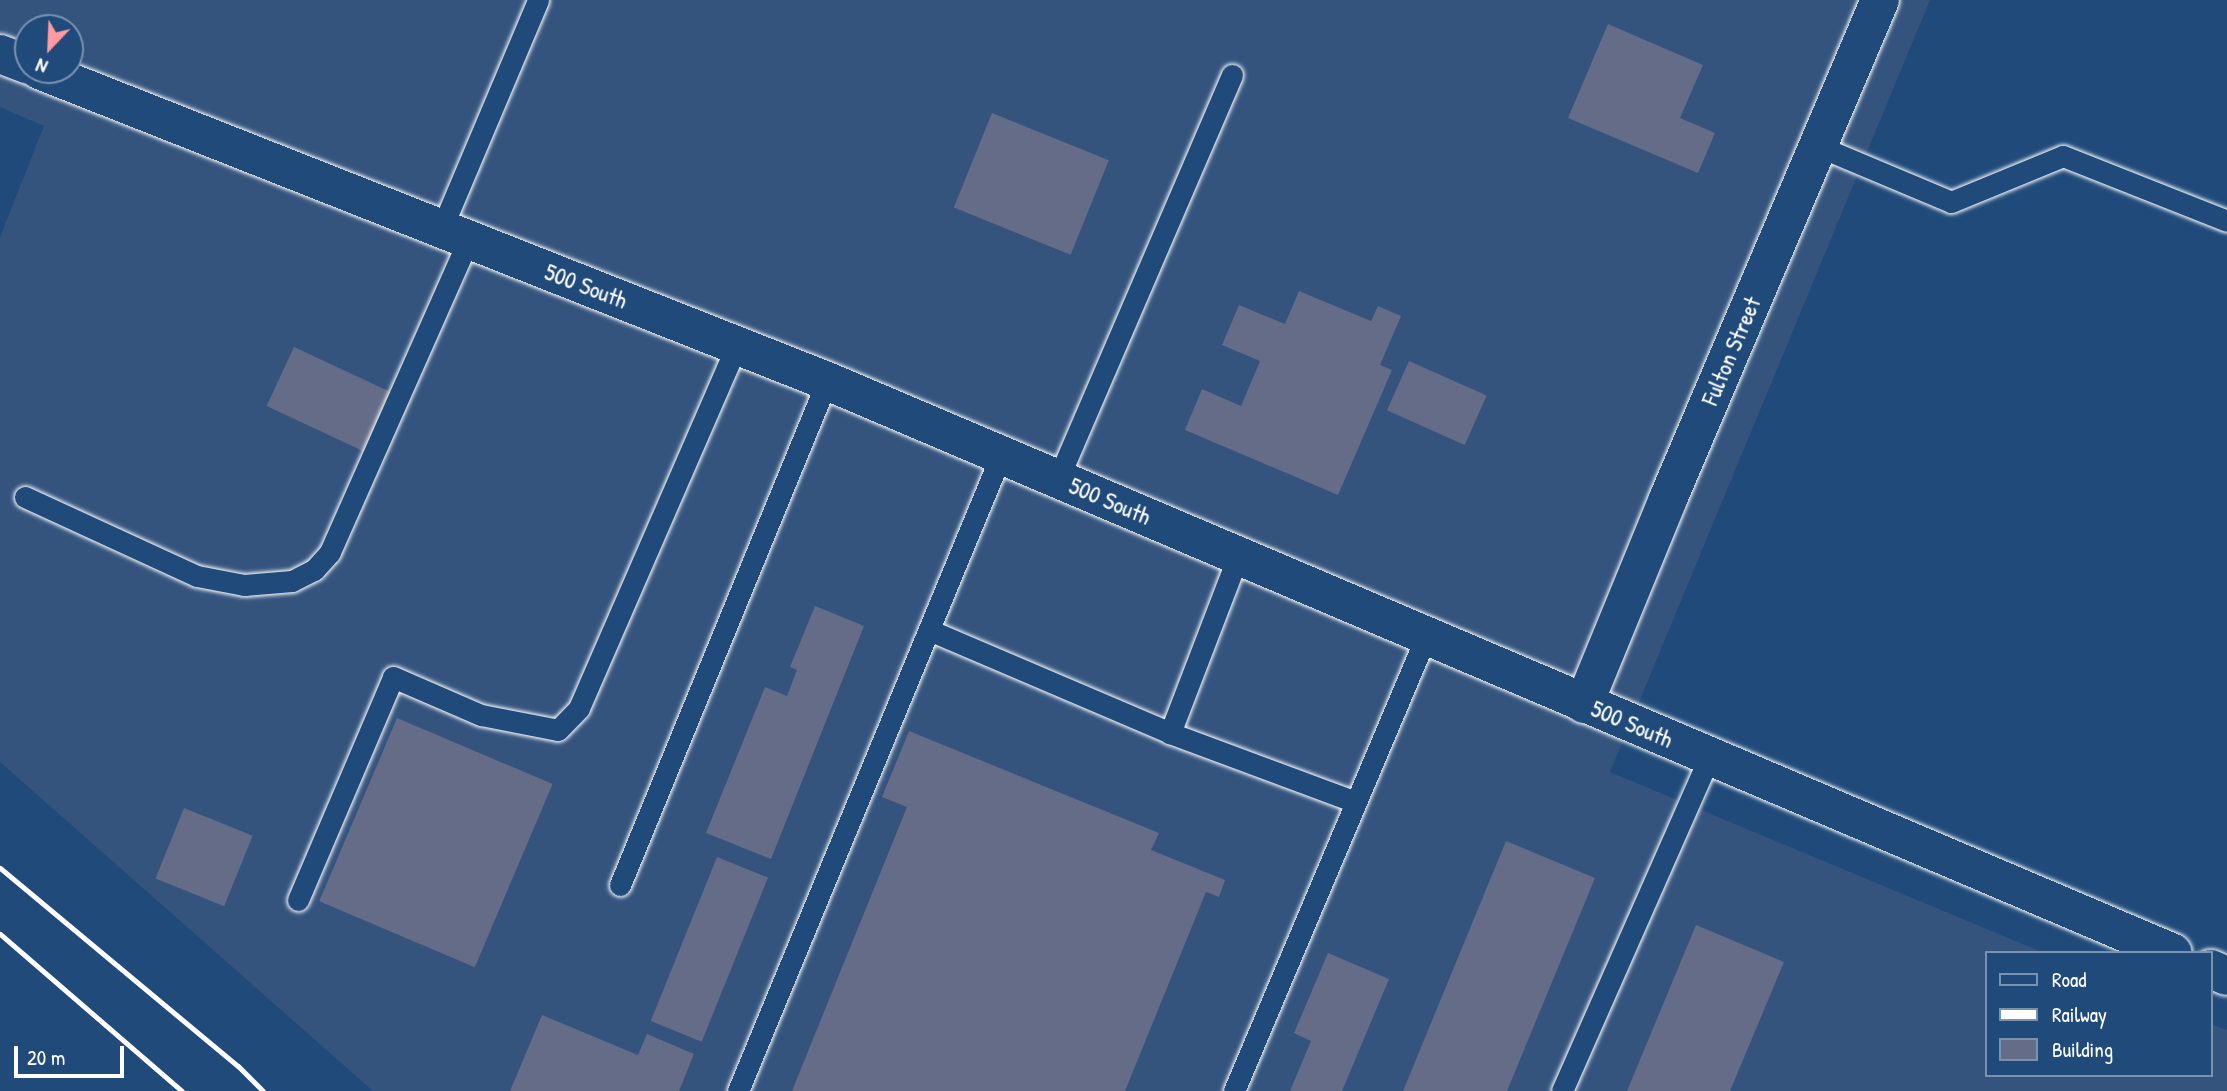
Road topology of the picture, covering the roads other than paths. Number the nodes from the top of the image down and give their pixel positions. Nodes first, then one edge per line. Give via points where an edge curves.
1 (538, 0) edge
2 (1880, 0) edge
3 (1232, 75) dead end
4 (74, 84) edge
5 (1818, 146) junction
6 (2227, 221) edge
7 (454, 235) junction
8 (737, 345) junction
9 (827, 381) junction
10 (1001, 455) junction
11 (1058, 479) junction
12 (24, 497) dead end
13 (1238, 556) junction
14 (929, 630) junction
15 (1426, 637) junction
16 (1584, 704) junction
17 (1170, 733) junction
18 (1709, 757) junction
19 (1356, 802) junction
20 (621, 885) dead end
21 (298, 900) dead end
22 (2168, 951) edge
23 (738, 1091) edge
24 (1234, 1091) edge
25 (1562, 1091) edge

1 - 7 lane
2 - 5 street, Fulton Street
3 - 11 lane
4 - 7 street, 500 South
5 - 6 lane via 1951,202 2063,156
5 - 16 street, Fulton Street
7 - 8 street, 500 South
7 - 12 lane via 330,552 314,570 292,582 244,585 197,576
8 - 9 street, 500 South
8 - 21 lane via 579,708 558,730 481,715 393,677
9 - 10 street, 500 South
9 - 20 lane
10 - 11 street, 500 South
10 - 14 lane
11 - 13 street, 500 South
13 - 15 street, 500 South
13 - 17 lane
14 - 17 lane
14 - 23 lane
15 - 16 street, 500 South
15 - 19 lane
16 - 18 street, 500 South
17 - 19 lane
18 - 22 street, 500 South
18 - 25 lane
19 - 24 lane

